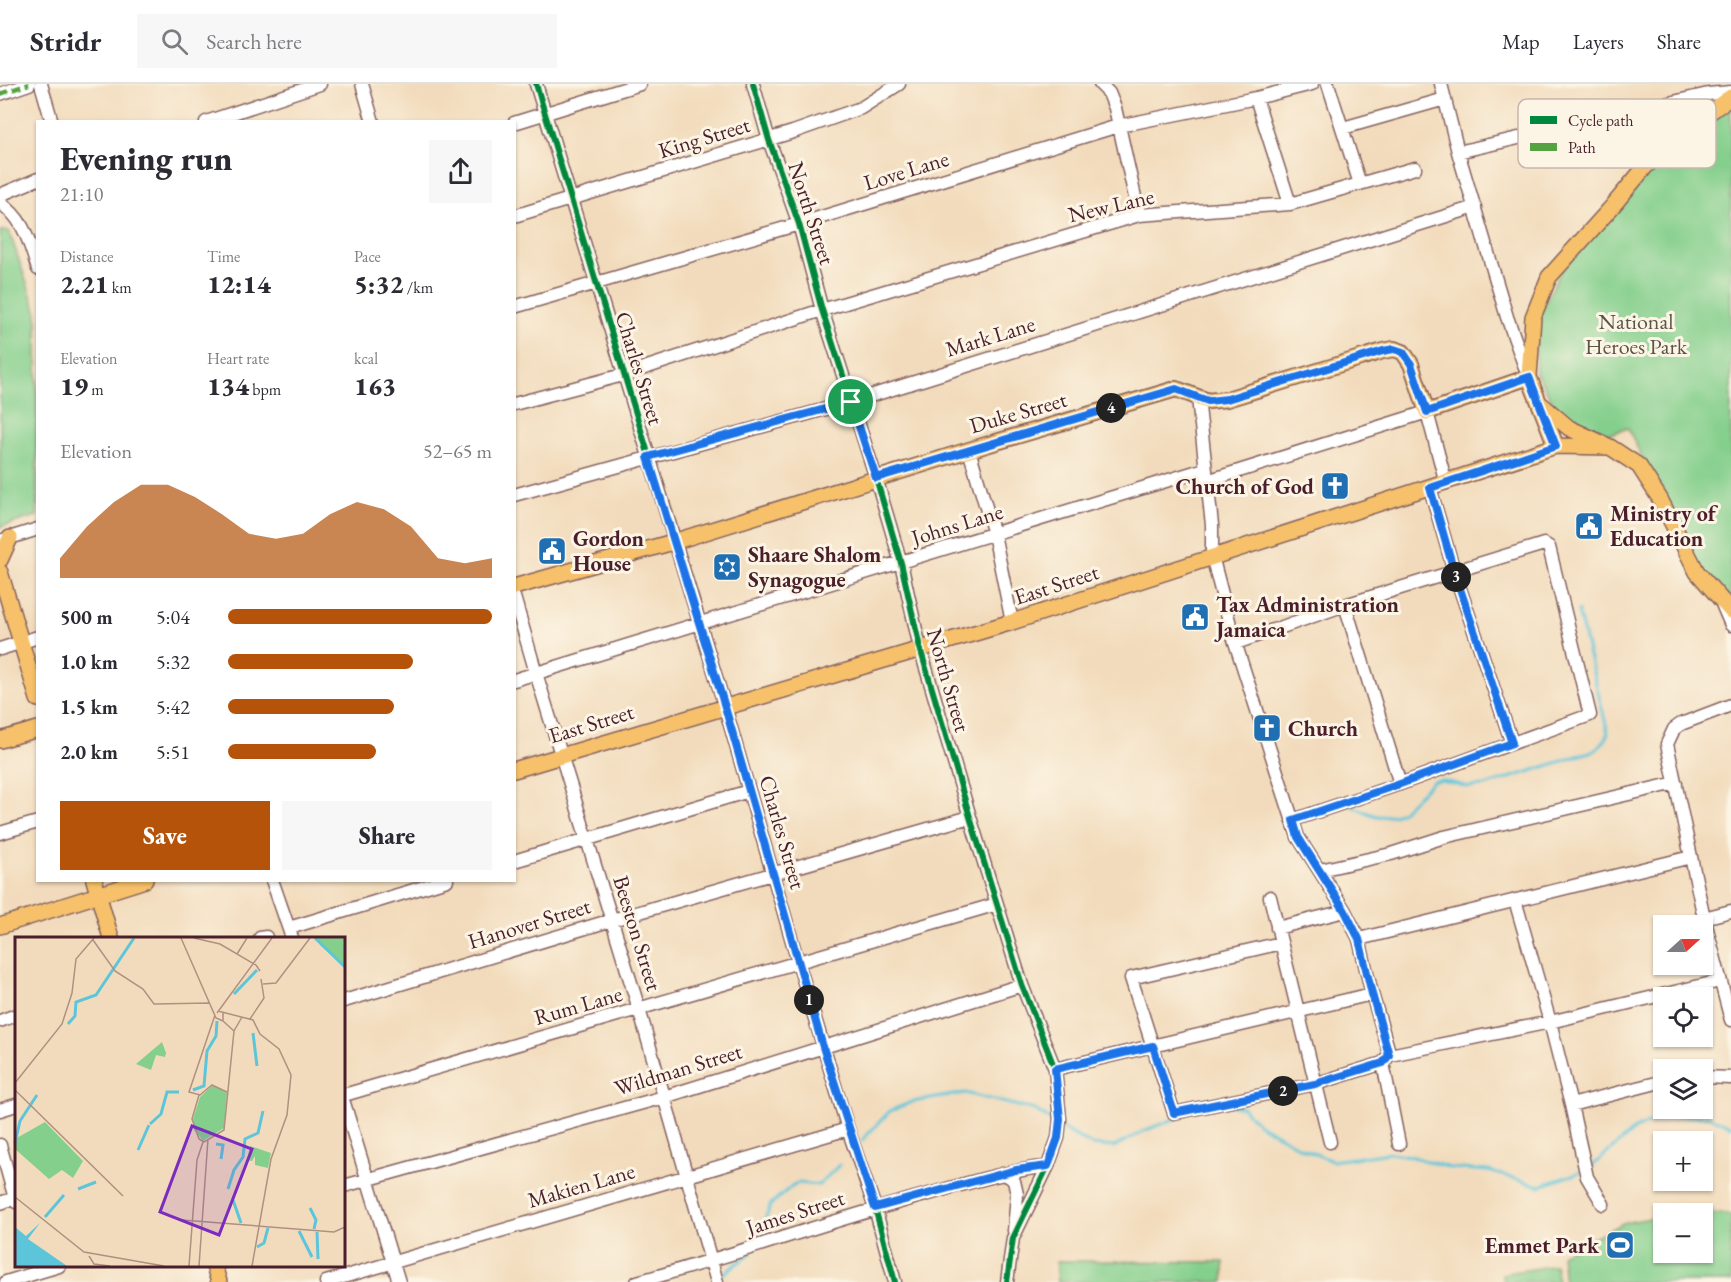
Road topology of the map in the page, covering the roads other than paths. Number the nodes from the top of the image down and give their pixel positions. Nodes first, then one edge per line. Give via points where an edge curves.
1 (29, 84) edge
2 (41, 84) edge
3 (320, 84) edge
4 (362, 84) edge
5 (536, 84) edge
6 (640, 84) edge
7 (753, 84) edge
8 (899, 84) edge
9 (1100, 84) edge
10 (1312, 84) edge
11 (1329, 84) edge
12 (1441, 84) edge
13 (1731, 92) edge
14 (0, 94) edge
15 (1731, 97) edge
16 (1256, 98) junction
17 (1445, 99) junction
18 (1686, 99) edge
19 (1716, 108) edge
20 (545, 115) junction
21 (51, 120) edge
22 (212, 120) edge
23 (373, 120) edge
24 (516, 122) edge
25 (1118, 126) junction
26 (1343, 128) junction
27 (1518, 138) edge
28 (769, 140) junction
29 (1458, 152) junction
30 (1415, 168) dead end
31 (1643, 168) edge
32 (36, 180) edge
33 (1360, 184) junction
34 (0, 195) edge
35 (571, 200) junction
36 (0, 203) edge
37 (1290, 204) junction
38 (1475, 207) junction
39 (516, 215) edge
40 (1139, 215) junction
41 (799, 224) junction
42 (36, 263) edge
43 (596, 283) junction
44 (516, 306) edge
45 (822, 310) junction
46 (623, 375) junction
47 (1529, 377) junction
48 (1198, 398) junction
49 (1538, 398) junction
50 (851, 402) junction
51 (516, 403) edge
52 (1427, 412) junction
53 (1556, 446) junction
54 (1607, 446) junction
55 (969, 450) junction
56 (648, 457) junction
57 (1206, 475) junction
58 (876, 478) junction
59 (1446, 483) junction
60 (1430, 488) junction
61 (516, 494) edge
62 (36, 531) edge
63 (994, 534) junction
64 (5, 539) edge
65 (673, 542) junction
66 (1212, 556) junction
67 (0, 560) edge
68 (901, 563) junction
69 (1454, 571) junction
70 (0, 572) edge
71 (516, 586) edge
72 (1719, 600) junction
73 (516, 604) edge
74 (1345, 605) junction
75 (1731, 611) edge
76 (1012, 622) junction
77 (700, 624) junction
78 (1731, 625) edge
79 (36, 638) edge
80 (21, 642) junction
81 (1236, 643) junction
82 (920, 648) junction
83 (0, 649) edge
84 (536, 674) junction
85 (516, 679) edge
86 (36, 692) edge
87 (1731, 705) edge
88 (725, 707) junction
89 (36, 730) edge
90 (0, 740) edge
91 (1512, 743) junction
92 (561, 756) junction
93 (516, 769) edge
94 (1676, 783) junction
95 (1400, 784) junction
96 (749, 791) junction
97 (970, 817) junction
98 (1293, 820) junction
99 (36, 823) edge
100 (0, 833) edge
101 (587, 839) junction
102 (1691, 857) junction
103 (516, 860) edge
104 (1320, 870) junction
105 (773, 873) junction
106 (131, 882) edge
107 (273, 882) edge
108 (441, 882) edge
109 (96, 887) edge
110 (1270, 897) dead end
111 (1515, 900) junction
112 (997, 904) junction
113 (1345, 911) junction
114 (1731, 911) edge
115 (1703, 915) edge
116 (1713, 916) edge
117 (612, 920) junction
118 (0, 926) edge
119 (1277, 928) junction
120 (291, 933) edge
121 (110, 937) edge
122 (1359, 939) junction
123 (1281, 943) junction
124 (1713, 953) edge
125 (798, 962) junction
126 (1720, 981) junction
127 (1022, 985) junction
128 (1372, 994) junction
129 (345, 1001) edge
130 (639, 1010) junction
131 (1298, 1011) junction
132 (15, 1015) edge
133 (1731, 1020) edge
134 (0, 1021) edge
135 (1550, 1022) junction
136 (1153, 1046) junction
137 (823, 1047) junction
138 (1386, 1059) junction
139 (1055, 1069) junction
140 (1713, 1077) edge
141 (1731, 1078) edge
142 (1315, 1084) junction
143 (1653, 1084) edge
144 (345, 1095) edge
145 (664, 1097) junction
146 (15, 1104) edge
147 (1571, 1105) junction
148 (345, 1106) edge
149 (0, 1110) edge
150 (848, 1129) junction
151 (1330, 1142) dead end
152 (1399, 1144) dead end
153 (0, 1145) edge
154 (1048, 1166) junction
155 (1002, 1174) junction
156 (687, 1176) junction
157 (366, 1179) junction
158 (345, 1186) edge
159 (15, 1197) edge
160 (15, 1200) edge
161 (0, 1203) edge
162 (1603, 1204) dead end
163 (875, 1208) junction
164 (1013, 1238) junction
165 (713, 1261) junction
166 (392, 1263) junction
167 (56, 1267) edge
168 (214, 1267) edge
169 (37, 1273) edge
170 (6, 1282) edge
171 (219, 1282) edge
172 (326, 1282) edge
173 (399, 1282) edge
174 (637, 1282) edge
175 (717, 1282) edge
176 (895, 1282) edge
177 (1006, 1282) edge

1 - 14 street
2 - 21 street
3 - 22 street
4 - 23 street
5 - 20 street, Charles Street
6 - 20 street
7 - 28 street, North Street
8 - 28 street, King Street via 861,108
9 - 25 street via 1109,93
10 - 16 street, Love Lane
11 - 26 street
12 - 17 street
13 - 18 street
15 - 19 main road
16 - 25 street, Love Lane
16 - 37 street
17 - 26 street
17 - 29 street
20 - 24 street
20 - 35 street, Charles Street
25 - 40 street
25 - 41 street, Love Lane
26 - 33 street
27 - 29 street
28 - 35 street, King Street
28 - 41 street, North Street
29 - 38 street
30 - 33 street, New Lane
31 - 47 main road via 1549,277 1533,317
32 - 34 street
33 - 37 street, New Lane
35 - 39 street, King Street
35 - 43 street, Charles Street
36 - 42 street via 21,222
37 - 40 street, New Lane
38 - 47 street
38 - 50 street, Mark Lane
40 - 45 street, New Lane
41 - 43 street, Love Lane
41 - 45 street, North Street
43 - 44 street, Love Lane
43 - 46 street, Charles Street
45 - 46 street, New Lane
45 - 50 street, North Street
46 - 51 street, New Lane
46 - 56 street, Charles Street
47 - 49 main road
47 - 52 main road
48 - 52 main road, Duke Street via 1227,399 1394,349 1403,352 1411,364
48 - 55 main road, Duke Street via 1176,389
48 - 57 street
49 - 53 main road
49 - 54 main road via 1564,425
50 - 56 street, Mark Lane
50 - 58 street, North Street
52 - 57 street, Johns Lane
52 - 59 street
53 - 54 main road, East Street
53 - 59 main road, East Street
54 - 72 main road via 1639,466 1697,572
55 - 58 main road, Duke Street
55 - 63 street
56 - 61 street, Mark Lane
56 - 65 street, Charles Street
57 - 63 street, Johns Lane
57 - 66 street
58 - 65 main road, Duke Street
58 - 68 street, North Street
59 - 60 main road, East Street
60 - 66 main road, East Street
60 - 69 street
62 - 64 street
63 - 68 street, Johns Lane
63 - 76 street
64 - 67 main road
65 - 71 main road, Duke Street
65 - 77 street, Charles Street
66 - 76 main road, East Street
66 - 81 street
68 - 77 street, Johns Lane
68 - 82 street, North Street
69 - 74 street
69 - 91 street
69 - 91 street via 1544,544 1549,547 1590,715
70 - 80 main road
72 - 75 main road
72 - 78 street
73 - 84 street, Beeston Street
74 - 81 street
74 - 95 street
76 - 82 main road, East Street
77 - 84 street, Johns Lane
77 - 88 street, Charles Street
79 - 80 street
80 - 83 street
80 - 86 main road
81 - 98 street
82 - 88 main road, East Street
82 - 97 street, North Street
84 - 85 street, Johns Lane
84 - 92 street, Beeston Street
87 - 94 street via 1674,729 1667,744
88 - 92 main road, East Street
88 - 96 street, Charles Street
89 - 90 main road
91 - 95 street
92 - 93 main road, East Street
92 - 101 street, Beeston Street
94 - 102 street
94 - 104 street
95 - 98 street
96 - 101 street
96 - 105 street, Charles Street
97 - 105 street, Hanover Street
97 - 112 street, North Street
98 - 104 street via 1298,837
99 - 100 street
101 - 103 street
101 - 117 street, Beeston Street
102 - 111 street
102 - 115 street
104 - 113 street
105 - 117 street, Hanover Street
105 - 125 street, Charles Street
106 - 109 main road
107 - 120 street
108 - 120 street
109 - 118 main road
109 - 121 main road
110 - 119 street
111 - 122 street
111 - 135 street
112 - 125 street, Rum Lane
112 - 127 street, North Street
113 - 119 street
113 - 122 street
114 - 116 street
117 - 129 street, Hanover Street
117 - 130 street, Beeston Street
119 - 123 street
122 - 128 street
123 - 131 street
123 - 136 street via 1131,978
124 - 126 street
125 - 130 street, Rum Lane
125 - 137 street, Charles Street
126 - 133 street
126 - 135 street
127 - 137 street, Wildman Street
127 - 139 street, North Street
128 - 131 street
128 - 138 street
130 - 144 street, Rum Lane
130 - 145 street, Beeston Street
131 - 136 street
131 - 142 street
132 - 134 street
135 - 138 street
135 - 147 street
136 - 139 street
136 - 142 street via 1174,1113
137 - 145 street, Wildman Street
137 - 150 street, Charles Street
138 - 142 street
138 - 152 street
139 - 154 street, North Street via 1060,1119
140 - 141 street
142 - 151 street
143 - 147 street
145 - 156 street, Beeston Street
145 - 157 street, Wildman Street
146 - 149 street
147 - 162 street via 1587,1177
148 - 157 street
150 - 156 street, Makien Lane
150 - 163 street, Charles Street
153 - 159 street
154 - 155 street, James Street
154 - 164 street, North Street
155 - 163 street, James Street
155 - 164 street via 1010,1177 1016,1187
156 - 165 street, Beeston Street
156 - 166 street, Makien Lane
157 - 158 street, Wildman Street
157 - 166 street
160 - 161 street
163 - 165 street, James Street
163 - 176 street, Charles Street
164 - 177 street, North Street
165 - 174 street, James Street
165 - 175 street, Beeston Street
166 - 172 street, Makien Lane
166 - 173 street
167 - 169 street
168 - 171 main road
169 - 170 street

